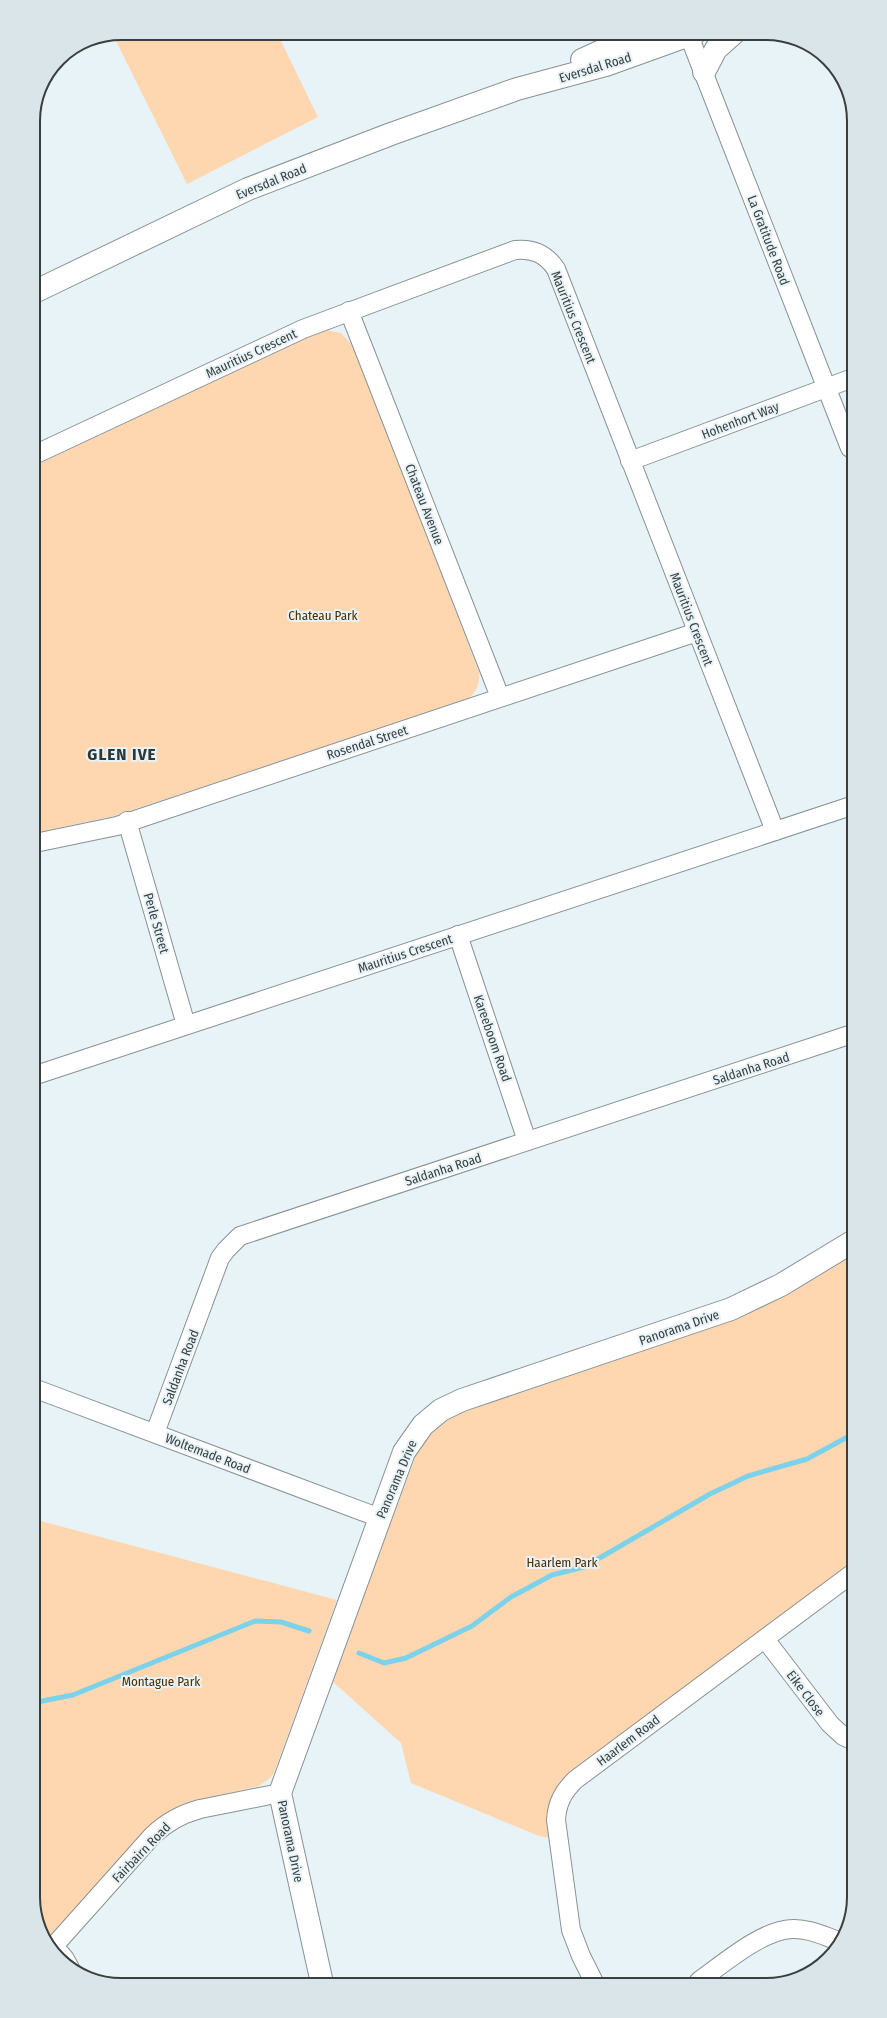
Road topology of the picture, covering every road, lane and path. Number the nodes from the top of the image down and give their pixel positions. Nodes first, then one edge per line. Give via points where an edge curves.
1 (626, 40) edge
2 (674, 40) edge
3 (692, 40) edge
4 (726, 40) edge
5 (704, 72) junction
6 (517, 89) junction
7 (40, 289) edge
8 (349, 311) junction
9 (847, 380) edge
10 (826, 387) junction
11 (847, 440) edge
12 (40, 452) edge
13 (630, 461) junction
14 (697, 632) junction
15 (500, 697) junction
16 (847, 807) edge
17 (127, 821) junction
18 (775, 831) junction
19 (40, 842) edge
20 (458, 935) junction
21 (186, 1025) junction
22 (847, 1036) edge
23 (40, 1074) edge
24 (528, 1141) junction
25 (847, 1245) edge
26 (40, 1391) edge
27 (155, 1434) junction
28 (380, 1518) junction
29 (847, 1578) edge
30 (765, 1639) junction
31 (847, 1738) edge
32 (280, 1793) junction
33 (835, 1940) edge
34 (56, 1944) edge
35 (321, 1978) edge
36 (592, 1978) edge
37 (702, 1978) edge

1 - 6 street, Eversdal Road
2 - 6 street, Eversdal Road via 606,65
3 - 5 street, La Gratitude Road
4 - 5 street via 716,49
5 - 10 street, La Gratitude Road
6 - 7 street, Eversdal Road via 248,189
8 - 12 street, Mauritius Crescent via 268,344
8 - 13 street, Mauritius Crescent via 515,250 537,252 548,259 556,269
8 - 15 street, Chateau Avenue
9 - 10 street, Hohenhort Way
10 - 11 street, La Gratitude Road
10 - 13 street, Hohenhort Way
13 - 14 street, Mauritius Crescent
14 - 15 street, Rosendal Street
14 - 18 street, Mauritius Crescent
15 - 17 street, Rosendal Street
16 - 18 street, Mauritius Crescent
17 - 19 street, Rosendal Street via 117,826
17 - 21 street, Perle Street
18 - 20 street, Mauritius Crescent
20 - 21 street, Mauritius Crescent
20 - 24 street, Kareeboom Road
21 - 23 street, Mauritius Crescent
22 - 24 street, Saldanha Road
24 - 27 street, Saldanha Road via 248,1232 232,1242 220,1258
25 - 28 street, Panorama Drive via 781,1285 731,1309 462,1400 441,1410 423,1425 410,1442
26 - 27 street, Woltemade Road
27 - 28 street, Woltemade Road
28 - 32 street, Panorama Drive
29 - 30 street, Haarlem Road
30 - 31 street, Eike Close via 830,1724
30 - 36 street, Haarlem Road via 575,1780 563,1794 556,1820 569,1919 574,1941
32 - 34 street, Fairbairn Road via 188,1812 168,1823 153,1835
32 - 35 street, Panorama Drive
33 - 37 street via 805,1930 780,1930 762,1938

